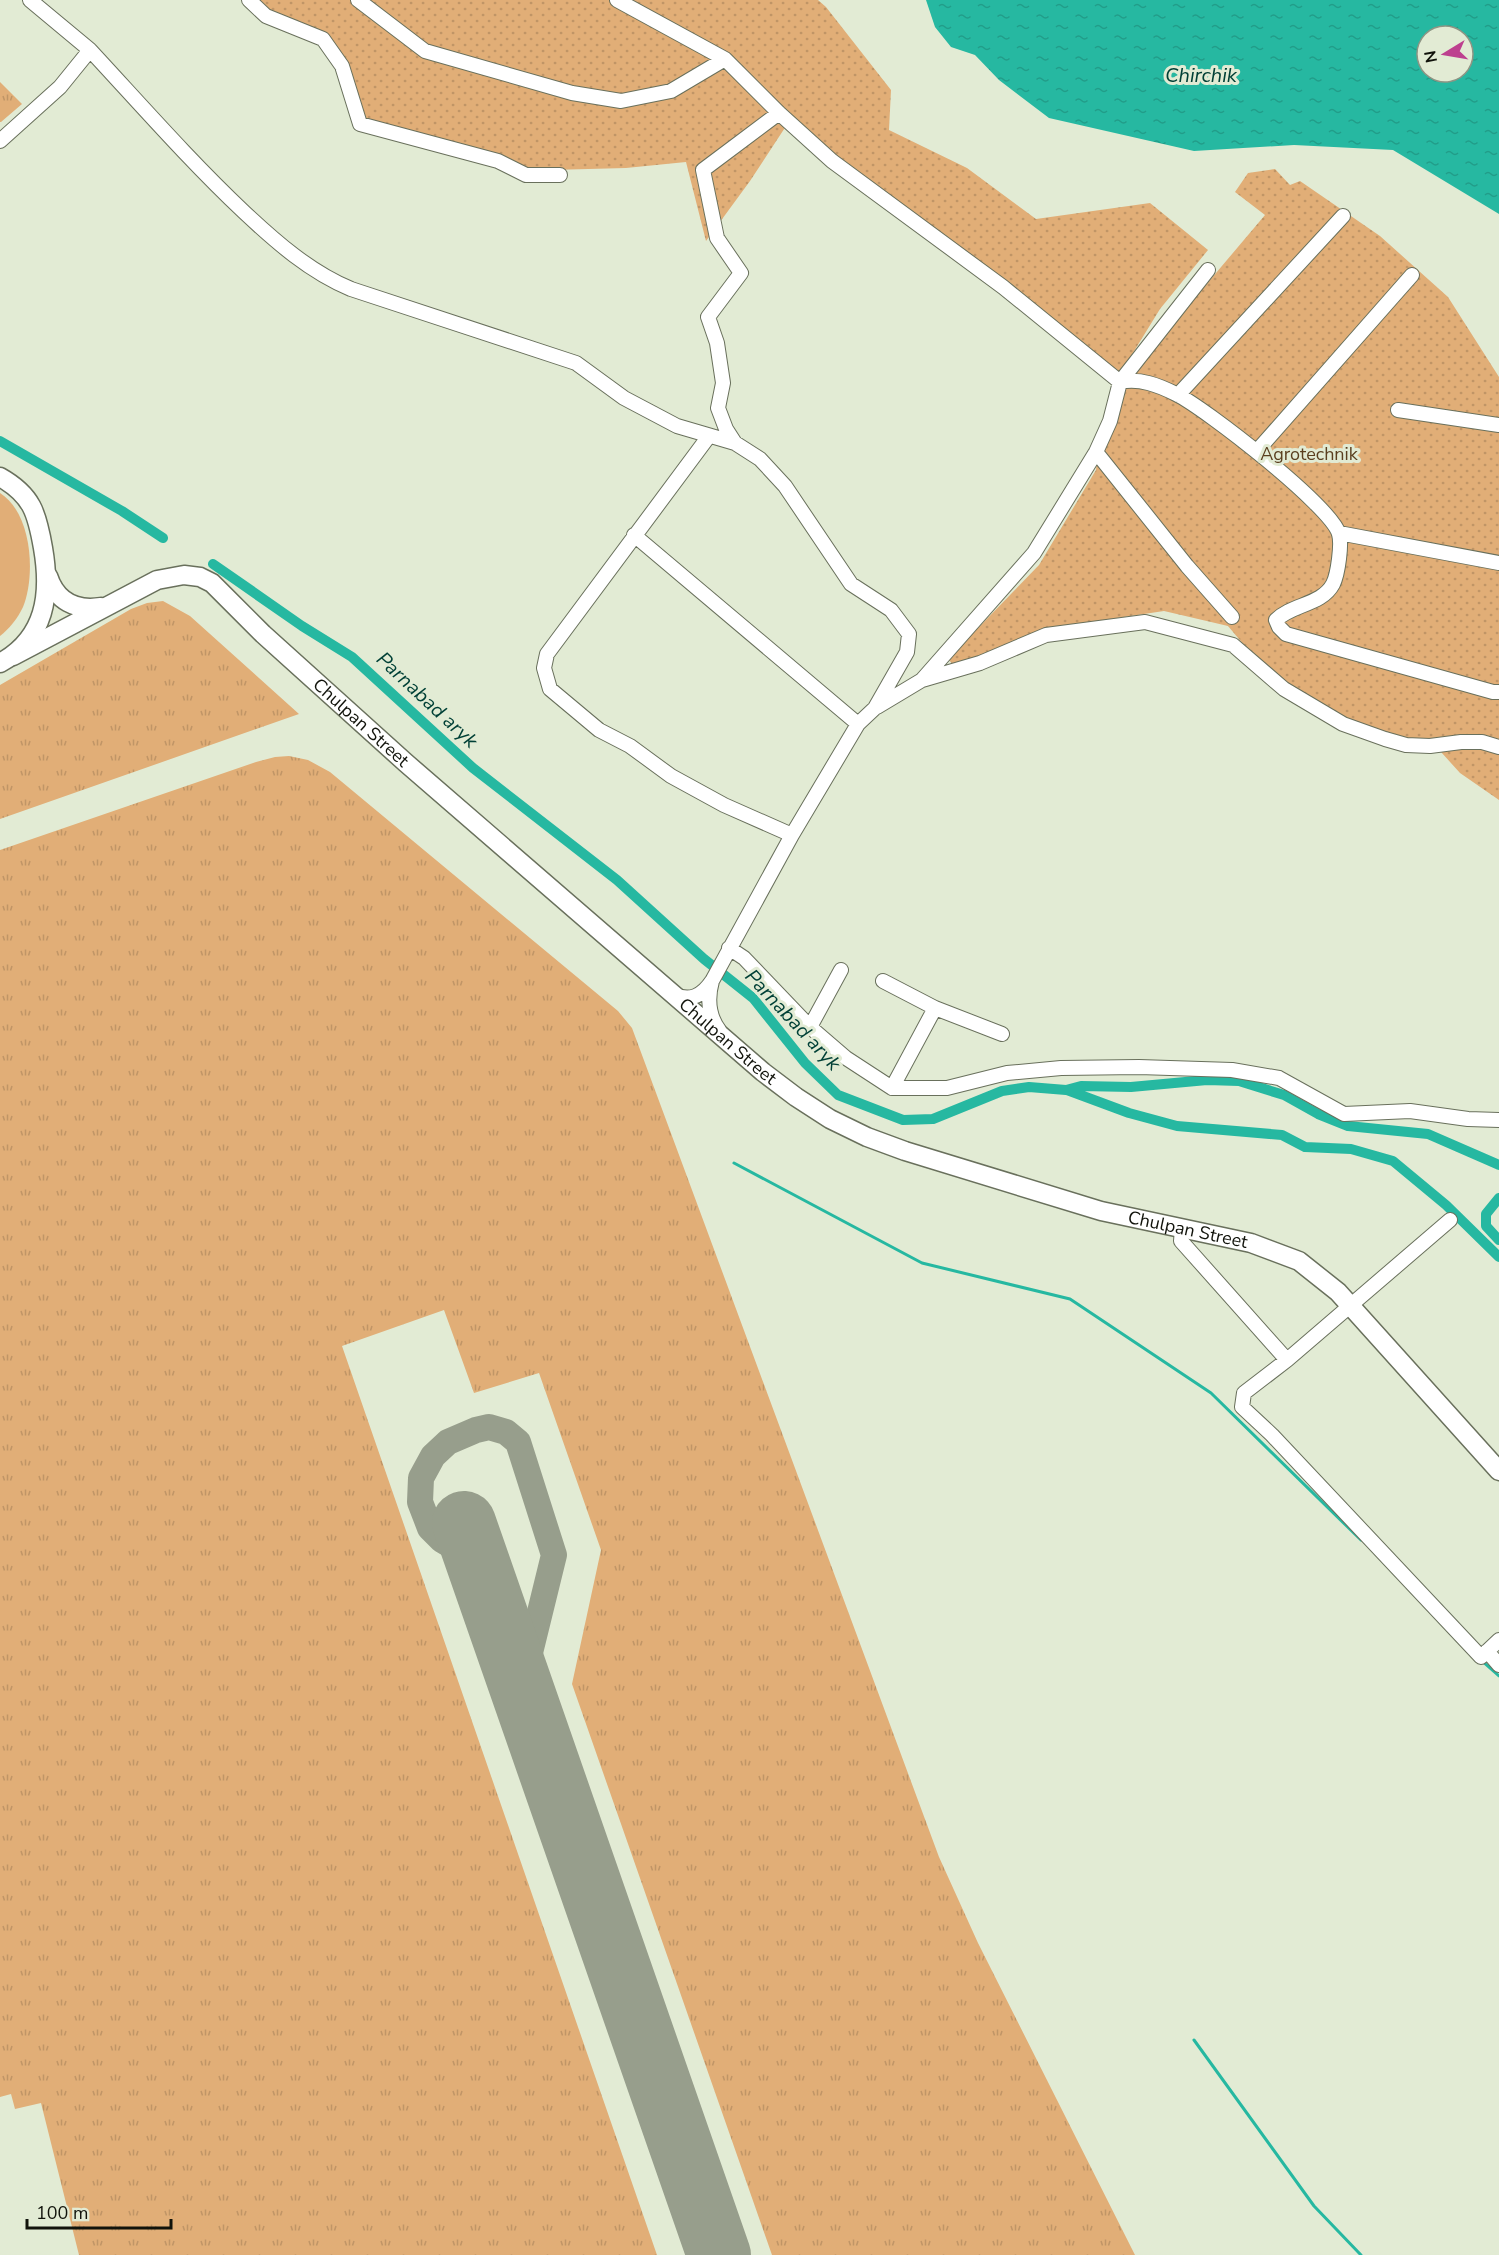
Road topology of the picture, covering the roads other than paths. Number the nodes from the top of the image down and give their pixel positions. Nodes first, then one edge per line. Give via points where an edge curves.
1 (30, 0) edge
2 (249, 0) edge
3 (358, 0) edge
4 (617, 0) edge
5 (90, 50) junction
6 (725, 59) junction
7 (779, 113) junction
8 (0, 141) edge
9 (560, 175) dead end
10 (1343, 216) dead end
11 (1208, 270) dead end
12 (1412, 275) dead end
13 (1120, 382) junction
14 (1178, 395) junction
15 (1398, 410) dead end
16 (1499, 425) edge
17 (710, 436) junction
18 (735, 443) junction
19 (1257, 451) junction
20 (1096, 452) junction
21 (0, 477) edge
22 (1339, 533) junction
23 (634, 535) junction
24 (1499, 563) edge
25 (47, 571) junction
26 (106, 606) junction
27 (1232, 617) dead end
28 (6, 659) edge
29 (922, 680) junction
30 (1497, 692) edge
31 (875, 708) junction
32 (858, 724) junction
33 (1499, 747) edge
34 (792, 835) junction
35 (727, 952) junction
36 (841, 970) dead end
37 (712, 981) junction
38 (883, 981) dead end
39 (668, 991) junction
40 (935, 1008) junction
41 (810, 1027) junction
42 (1002, 1034) dead end
43 (729, 1043) junction
44 (892, 1088) junction
45 (1499, 1120) edge
46 (1450, 1220) dead end
47 (1182, 1229) junction
48 (1350, 1304) junction
49 (1287, 1360) junction
50 (1499, 1471) edge
51 (1499, 1640) edge
52 (1487, 1651) junction
53 (1499, 1665) edge

1 - 5 street
2 - 9 street via 266,16 323,39 342,66 360,124 498,161 526,175
3 - 6 street via 425,51 572,93 621,101 671,91
4 - 6 street
5 - 8 street via 60,87
5 - 17 street via 205,176 318,273 351,289 576,363 624,398 677,426
6 - 7 street
7 - 13 street via 832,162 1003,287
7 - 18 street via 703,170 717,238 741,273 708,317 717,343 723,383 718,408
10 - 14 street
11 - 13 street
12 - 19 street
13 - 14 street via 1140,379
13 - 20 street via 1110,421
14 - 19 street
15 - 16 street
17 - 18 street
17 - 23 street
18 - 31 street via 760,459 785,486 851,584 891,610 909,634 907,652
19 - 22 street via 1326,513
20 - 27 street
20 - 29 street via 1034,553
21 - 25 main road via 19,490 34,510
22 - 24 street
22 - 30 street via 1334,583 1308,604 1285,612 1276,620 1279,627 1286,634
23 - 32 street
23 - 34 street via 547,654 544,668 550,689 599,730 630,746 671,776
25 - 26 main road via 55,591 68,603 87,608
25 - 28 main road via 40,618 29,639
26 - 28 main road, Chulpan Street
26 - 39 main road, Chulpan Street via 166,577 193,575 212,583 397,755
29 - 31 street
29 - 33 street via 980,663 1046,635 1145,622 1233,645 1284,688 1343,724 1364,732 1406,745 1482,742
31 - 32 street
32 - 34 street
34 - 35 street
35 - 37 street
35 - 41 street via 744,958
36 - 41 street
37 - 39 street via 698,996 683,997
37 - 43 street via 711,1017
38 - 40 street
39 - 43 main road, Chulpan Street
40 - 42 street
40 - 44 street
41 - 44 street via 846,1058
43 - 47 main road, Chulpan Street via 796,1097 867,1137 1101,1211
44 - 45 street via 947,1088 1007,1073 1061,1068 1232,1070 1279,1078 1344,1114 1410,1111
46 - 48 street
47 - 48 main road, Chulpan Street via 1283,1254 1320,1276
47 - 49 street via 1181,1241
48 - 49 street
48 - 50 main road, Chulpan Street
49 - 52 street via 1244,1394 1242,1407 1481,1658
51 - 52 street
52 - 53 street

